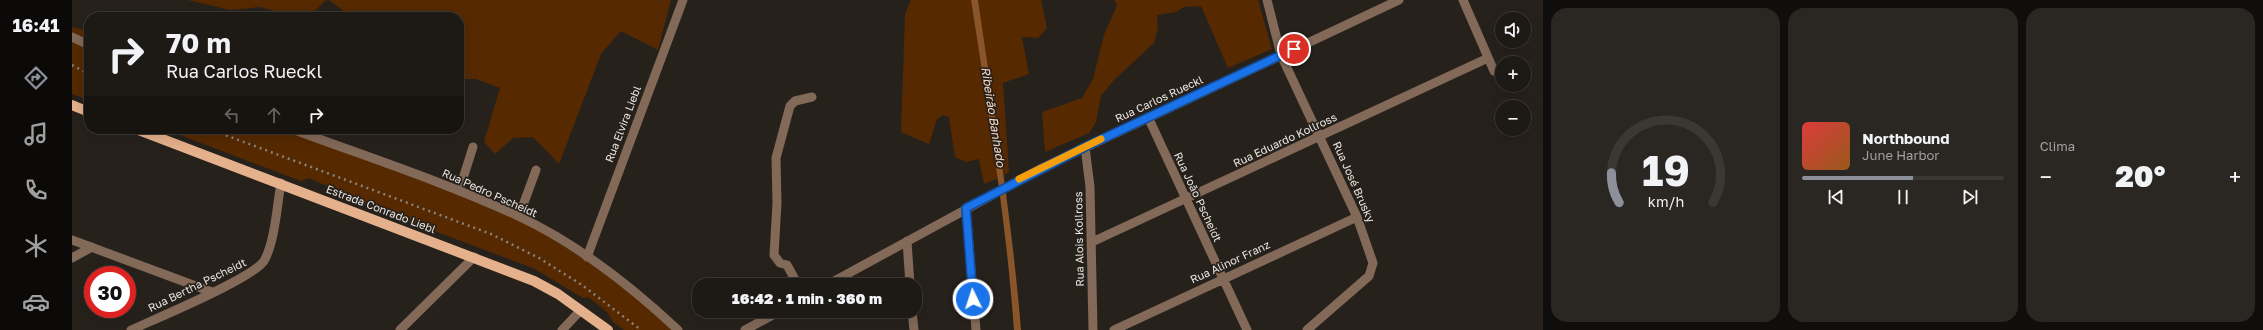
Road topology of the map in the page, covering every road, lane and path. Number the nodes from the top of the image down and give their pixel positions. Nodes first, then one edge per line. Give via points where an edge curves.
1 (683, 0) edge
2 (1267, 0) edge
3 (1399, 0) edge
4 (1463, 0) edge
5 (72, 37) edge
6 (84, 42) edge
7 (1281, 55) junction
8 (1488, 58) junction
9 (1494, 71) dead end
10 (812, 97) dead end
11 (72, 105) edge
12 (84, 110) edge
13 (1148, 117) junction
14 (149, 134) edge
15 (305, 134) edge
16 (1321, 137) junction
17 (473, 147) dead end
18 (1085, 147) junction
19 (536, 170) dead end
20 (281, 183) junction
21 (459, 191) junction
22 (1186, 199) junction
23 (966, 208) junction
24 (519, 216) junction
25 (1357, 217) junction
26 (72, 240) edge
27 (906, 241) junction
28 (1092, 242) junction
29 (92, 247) junction
30 (474, 257) junction
31 (587, 257) junction
32 (72, 258) edge
33 (794, 278) edge
34 (840, 278) edge
35 (909, 278) edge
36 (1222, 279) junction
37 (212, 292) junction
38 (580, 310) junction
39 (767, 318) edge
40 (913, 318) edge
41 (131, 330) edge
42 (400, 330) edge
43 (562, 330) edge
44 (608, 330) edge
45 (678, 330) edge
46 (745, 330) edge
47 (914, 330) edge
48 (976, 330) edge
49 (1093, 330) edge
50 (1114, 330) edge
51 (1247, 330) edge
52 (1307, 330) edge

1 - 31 street, Rua Elvira Liebl
2 - 7 street, Rua José Brusky
3 - 7 street, Rua Carlos Rueckl
4 - 8 street
5 - 6 street
7 - 13 street, Rua Carlos Rueckl
7 - 16 street, Rua José Brusky
8 - 9 street
8 - 16 street, Rua Eduardo Kollross
10 - 33 street via 795,101 790,106 776,158 774,255 780,263 787,265
11 - 12 main road
13 - 18 street, Rua Carlos Rueckl
13 - 22 street, Rua João Pscheidt
14 - 20 main road, Estrada Conrado Liebl
15 - 21 street, Rua Pedro Pscheidt
16 - 22 street, Rua Eduardo Kollross
16 - 25 street, Rua José Brusky
17 - 21 street
18 - 23 street, Rua Carlos Rueckl
18 - 28 street, Rua Alois Kollross
19 - 24 street
20 - 30 main road, Estrada Conrado Liebl
20 - 37 street, Rua Bertha Pscheidt via 270,244 264,260 255,270
21 - 24 street, Rua Pedro Pscheidt
22 - 28 street, Rua Eduardo Kollross
22 - 36 street, Rua João Pscheidt
23 - 27 street, Rua Carlos Rueckl
23 - 48 street
24 - 31 street, Rua Pedro Pscheidt
25 - 36 street, Rua Alinor Franz
25 - 52 street, Rua José Brusky via 1374,263 1368,276
26 - 29 street
27 - 34 street, Rua Carlos Rueckl
27 - 35 street
28 - 49 street, Rua Alois Kollross
29 - 32 street
29 - 37 street
30 - 38 main road, Estrada Conrado Liebl via 534,280
30 - 42 street
31 - 45 street, Rua Pedro Pscheidt via 648,303
36 - 50 street, Rua Alinor Franz
36 - 51 street, Rua João Pscheidt
37 - 41 street, Rua Bertha Pscheidt
38 - 43 street
38 - 44 main road, Estrada Conrado Liebl
39 - 46 street
40 - 47 street

